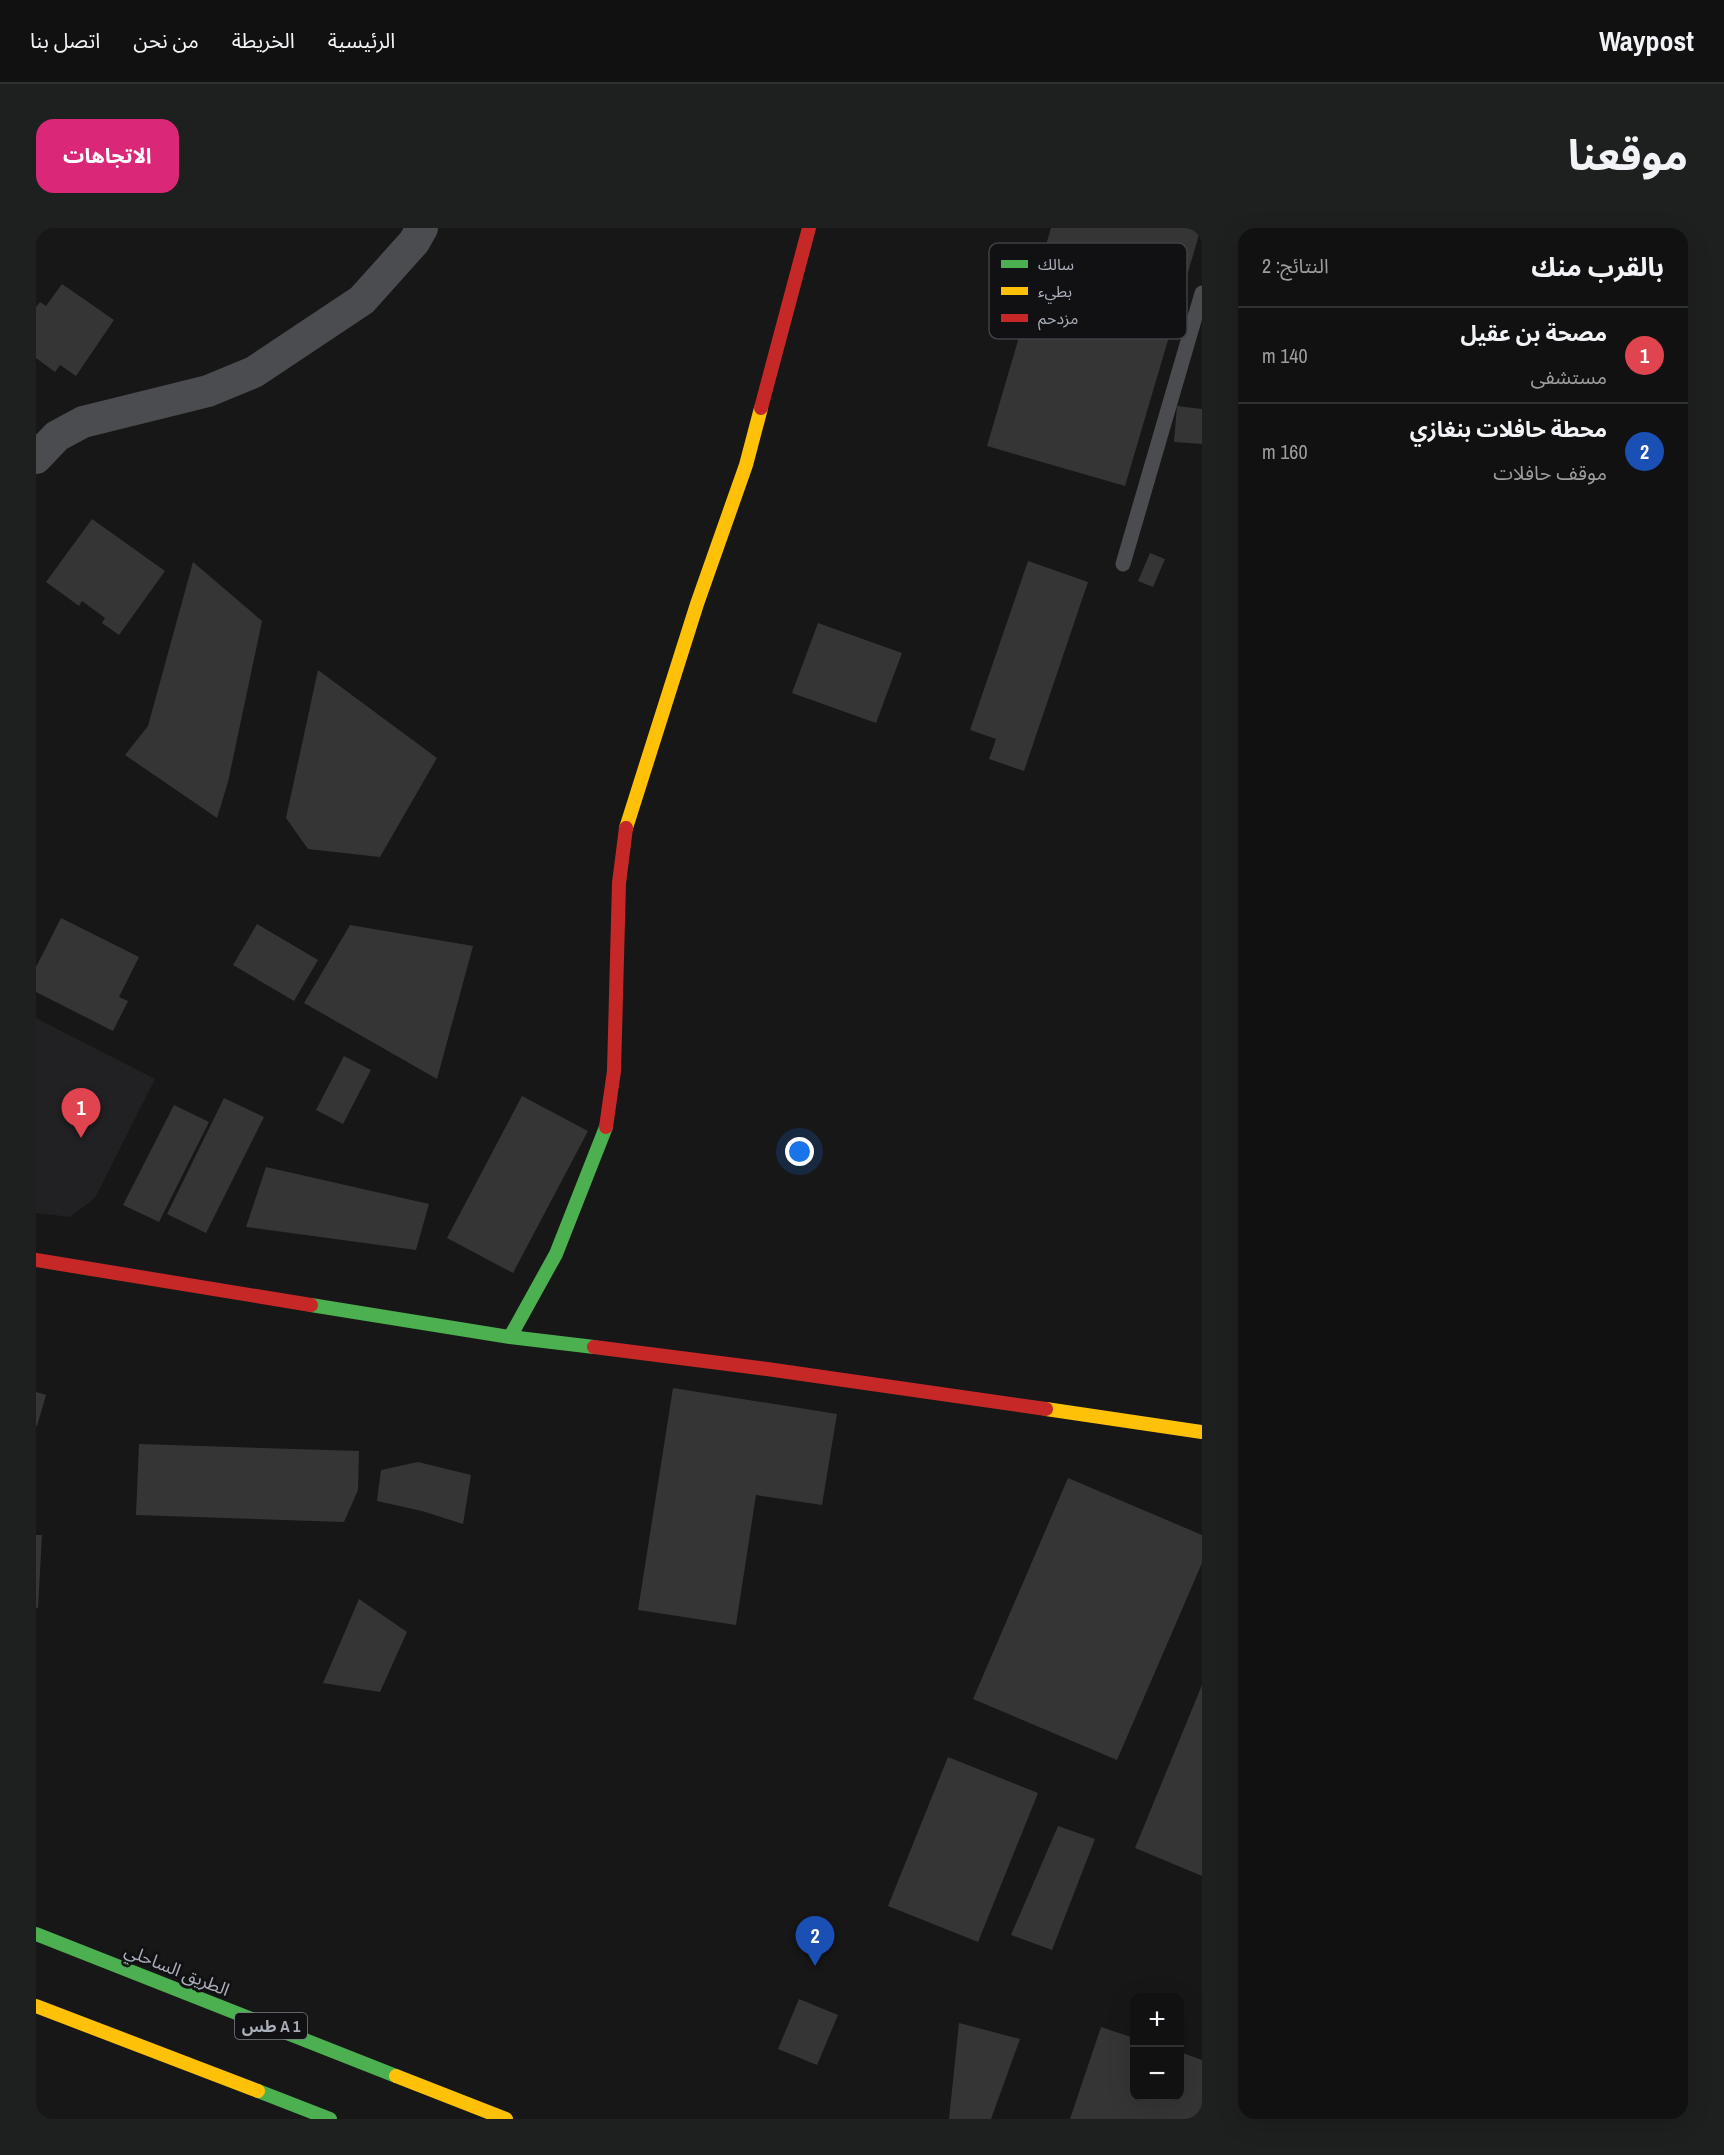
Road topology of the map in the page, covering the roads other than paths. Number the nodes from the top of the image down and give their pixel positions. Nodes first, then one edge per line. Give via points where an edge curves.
1 (422, 228) edge
2 (809, 228) edge
3 (1202, 293) edge
4 (36, 458) edge
5 (1123, 564) dead end
6 (36, 1260) edge
7 (510, 1337) junction
8 (1202, 1432) edge
9 (36, 1934) edge
10 (36, 2006) edge
11 (330, 2119) edge
12 (506, 2119) edge

1 - 4 street via 362,300 254,372 208,391 83,422 57,436
2 - 7 main road via 746,465 627,822 619,883 614,1071 606,1129 556,1254
3 - 5 lane
6 - 7 main road
7 - 8 main road via 767,1369
9 - 12 main road, الطريق الساحلي / طس A 1
10 - 11 main road

